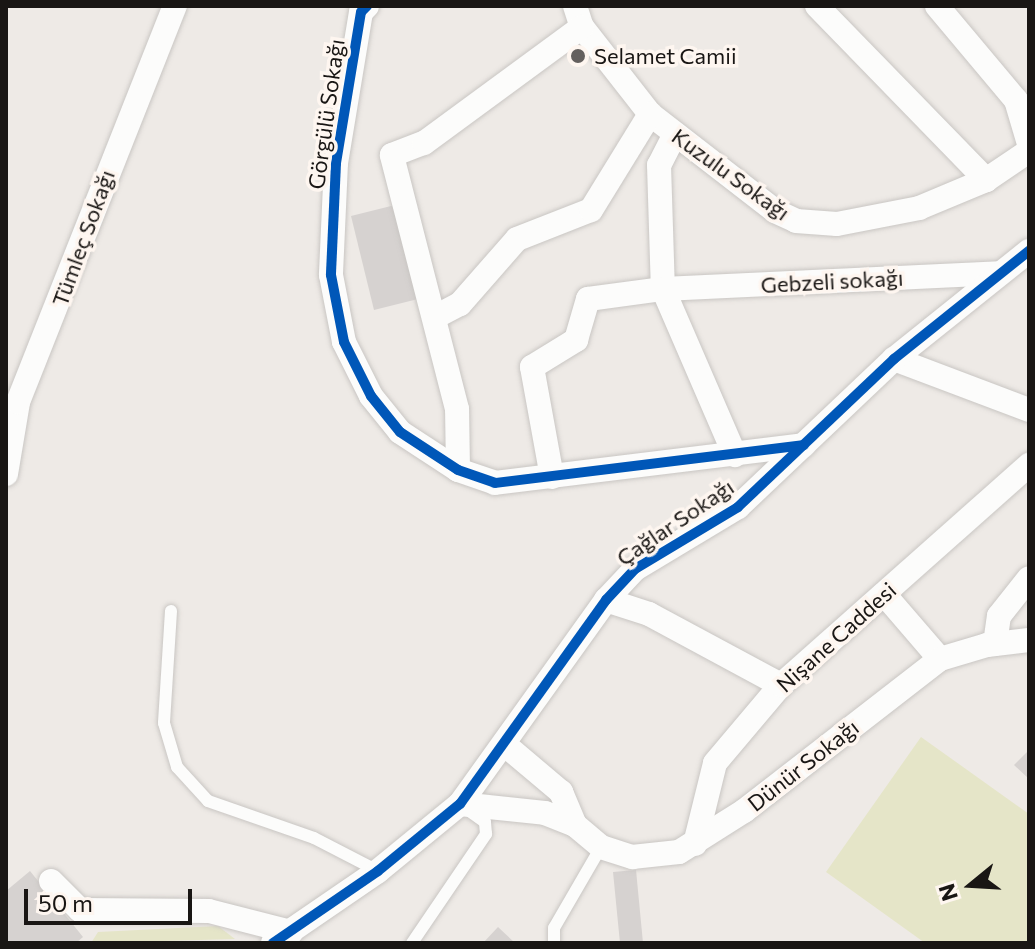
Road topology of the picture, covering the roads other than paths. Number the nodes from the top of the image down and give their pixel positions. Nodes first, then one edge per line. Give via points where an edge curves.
1 (175, 6) edge
2 (367, 6) edge
3 (817, 6) edge
4 (937, 6) edge
5 (579, 17) edge
6 (650, 114) junction
7 (675, 134) junction
8 (1029, 144) edge
9 (1029, 151) edge
10 (986, 180) junction
11 (1029, 251) edge
12 (1000, 273) junction
13 (663, 289) junction
14 (437, 316) junction
15 (894, 359) junction
16 (12, 406) edge
17 (1029, 410) edge
18 (804, 445) junction
19 (735, 455) junction
20 (1029, 465) edge
21 (458, 470) junction
22 (6, 474) edge
23 (552, 477) junction
24 (1029, 578) edge
25 (884, 594) junction
26 (606, 600) junction
27 (171, 611) dead end
28 (1029, 640) edge
29 (995, 644) junction
30 (940, 659) junction
31 (781, 685) junction
32 (504, 744) junction
33 (460, 804) junction
34 (575, 825) junction
35 (695, 844) junction
36 (601, 847) junction
37 (378, 871) junction
38 (51, 881) dead end
39 (282, 938) edge
40 (412, 943) edge
41 (554, 943) edge

1 - 16 street, Tümleç Sokağı
2 - 21 street, Görgülü Sokağı via 361,12 336,163 333,288 344,342 371,396 400,432
3 - 10 street
4 - 8 street via 1016,100
5 - 6 street, Kuzulu Sokağı
5 - 14 street via 424,143 392,155
6 - 7 street, Kuzulu Sokağı
6 - 14 street via 591,210 517,239 460,304
7 - 10 street, Kuzulu Sokağı via 775,211 796,221 837,224 919,208
7 - 13 street via 659,165
9 - 10 street, Kuzulu Sokağı
11 - 12 street, Çağlar Sokağı
12 - 13 street, Gebzeli sokağı
12 - 15 street, Çağlar Sokağı
13 - 19 street
13 - 23 street, Gebzeli sokağı via 588,299 576,340 532,367
14 - 21 street via 457,409
15 - 17 street
15 - 18 street, Çağlar Sokağı
16 - 22 street, Tümleç Sokağı
18 - 19 street, Görgülü Sokağı
18 - 26 street, Çağlar Sokağı via 738,507 635,569
19 - 23 street, Görgülü Sokağı
20 - 25 street, Nişane Caddesi
21 - 23 street, Görgülü Sokağı via 495,483
24 - 29 street via 999,616
25 - 30 street
25 - 31 street, Nişane Caddesi
26 - 31 street via 649,614
26 - 32 street, Çağlar Sokağı
27 - 37 lane via 164,723 177,767 208,801 314,838
28 - 29 street, Dünür Sokağı
29 - 30 street, Dünür Sokağı
30 - 35 street, Dünür Sokağı
31 - 35 street, Nişane Caddesi via 715,763
32 - 33 street, Çağlar Sokağı
32 - 34 street, Dünür Sokağı via 561,792
33 - 34 street, Dünür Sokağı via 545,813
33 - 37 street, Çağlar Sokağı
33 - 40 lane via 485,822 486,834
34 - 36 street, Dünür Sokağı
35 - 36 street, Dünür Sokağı via 632,857
36 - 41 lane via 554,928
37 - 39 street, Çağlar Sokağı
38 - 39 street via 80,910 209,911

